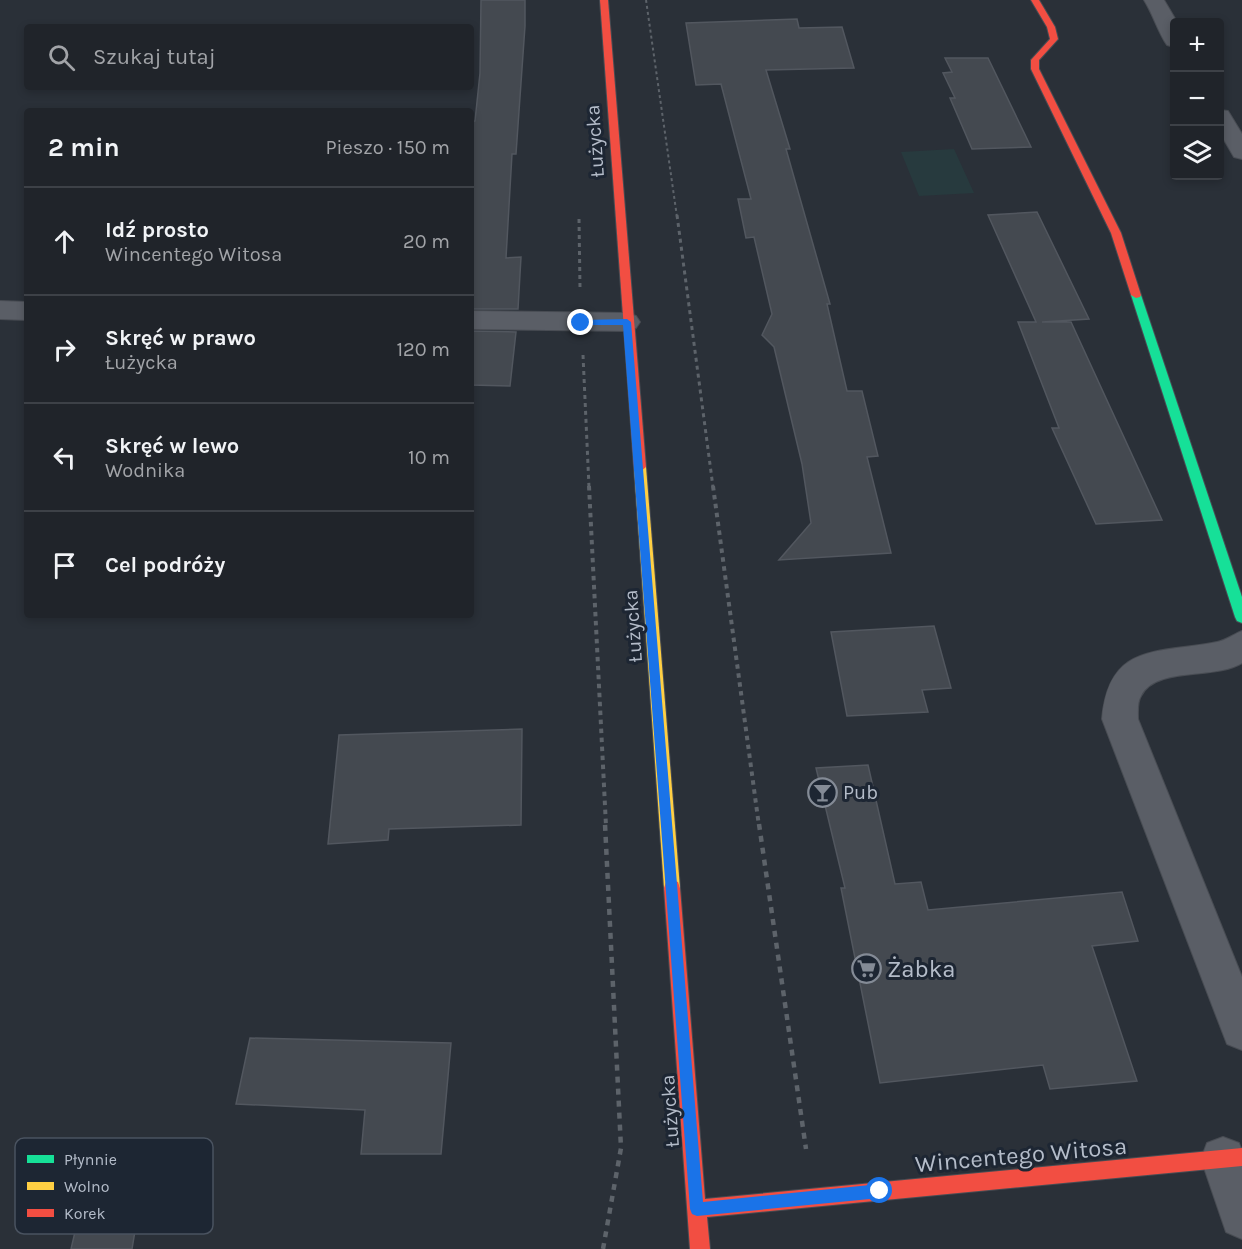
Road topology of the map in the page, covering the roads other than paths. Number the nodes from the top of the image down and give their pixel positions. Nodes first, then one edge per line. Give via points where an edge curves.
1 (604, 0) edge
2 (1035, 0) edge
3 (1154, 0) edge
4 (1170, 31) edge
5 (1224, 123) edge
6 (1242, 152) edge
7 (0, 310) edge
8 (24, 311) edge
9 (474, 320) edge
10 (627, 322) junction
11 (1242, 617) edge
12 (1242, 646) edge
13 (1242, 1029) edge
14 (1233, 1158) edge
15 (697, 1209) junction
16 (1242, 1216) edge
17 (700, 1249) edge

1 - 10 street, Łużycka
2 - 11 street via 1054,39 1035,60 1035,69 1116,233
3 - 4 street
5 - 6 street
7 - 8 street
9 - 10 street
10 - 15 street, Łużycka
12 - 13 street via 1225,656 1165,663 1135,675 1122,694 1120,718
14 - 15 street, Wincentego Witosa
14 - 16 street
15 - 17 street, Łużycka

